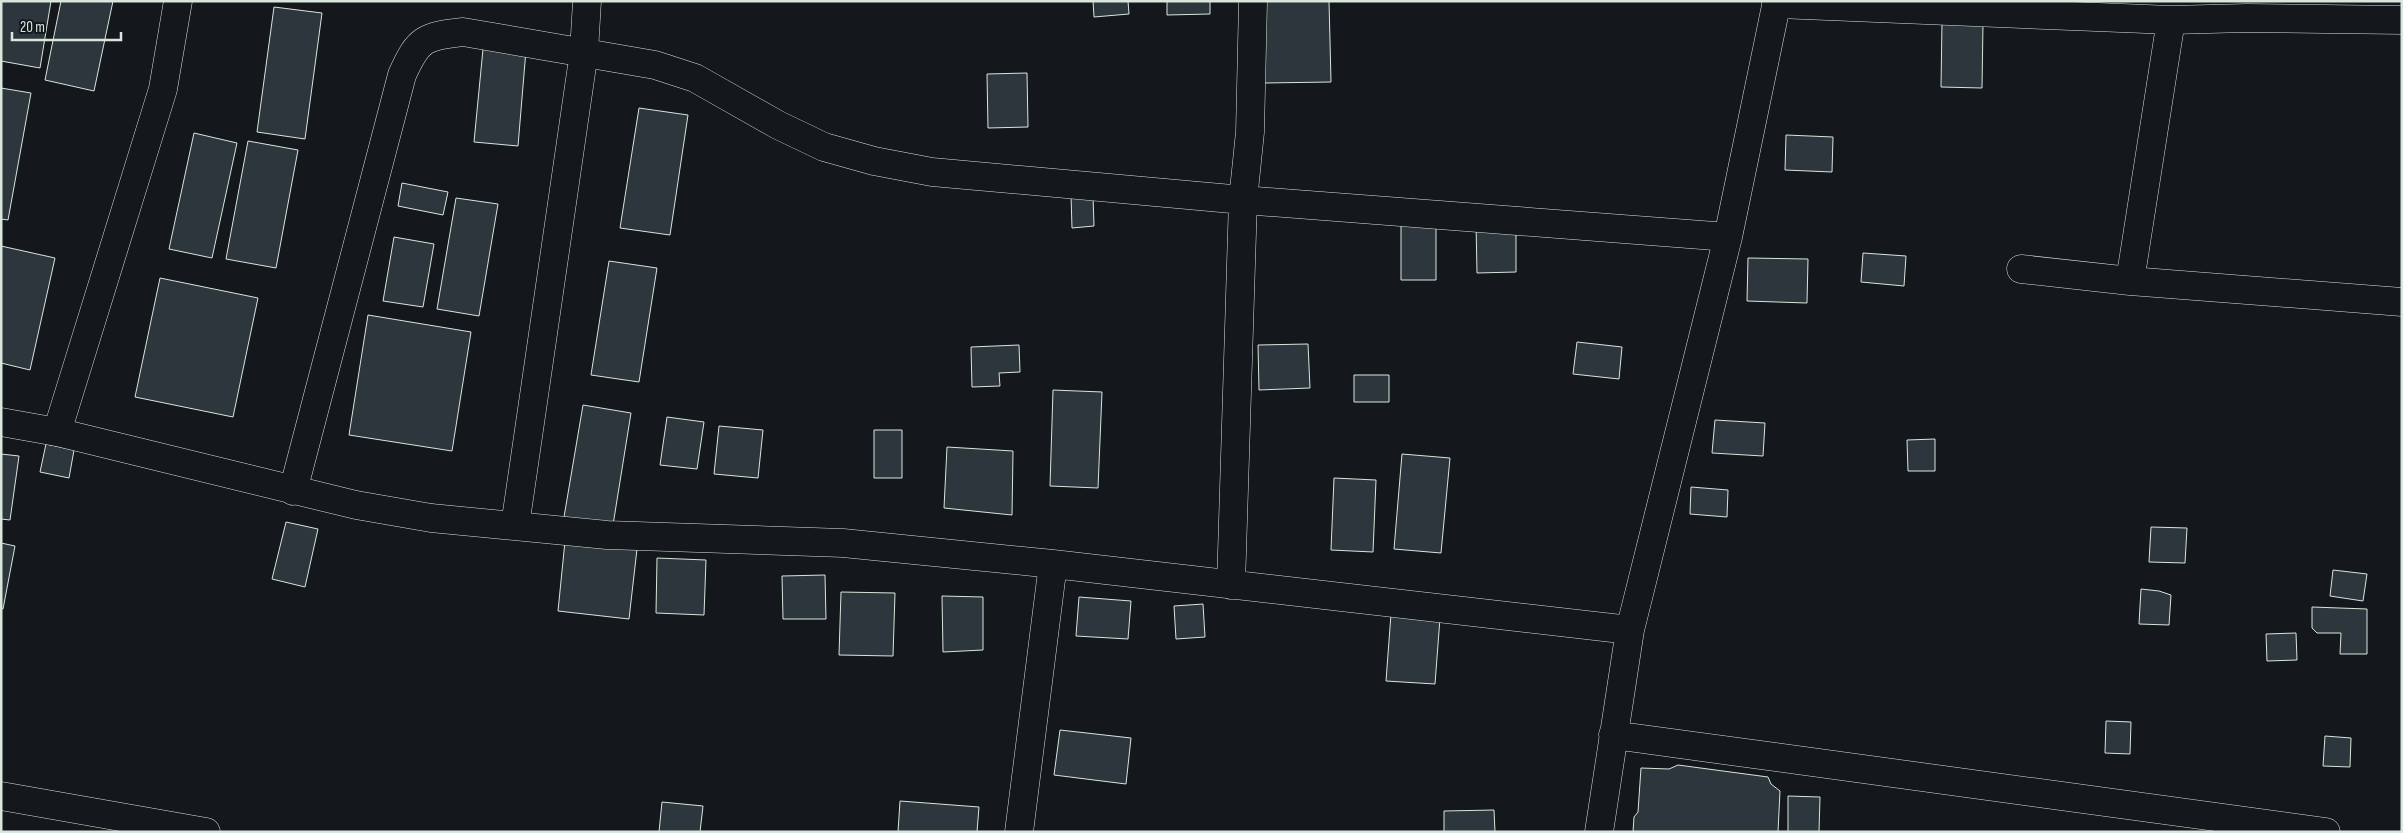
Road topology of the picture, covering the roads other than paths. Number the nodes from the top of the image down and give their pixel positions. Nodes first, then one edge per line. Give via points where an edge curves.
1 (178, 1) edge
2 (587, 1) edge
3 (1253, 1) edge
4 (1776, 2) edge
5 (2247, 10) edge
6 (2171, 20) junction
7 (2402, 20) edge
8 (584, 52) junction
9 (1243, 200) junction
10 (1728, 236) junction
11 (2020, 269) dead end
12 (2130, 281) junction
13 (2402, 302) edge
14 (1, 422) edge
15 (57, 432) junction
16 (293, 491) junction
17 (515, 526) junction
18 (1053, 564) junction
19 (1231, 585) junction
20 (1630, 630) junction
21 (1613, 734) junction
22 (1, 796) edge
23 (206, 832) edge
24 (1019, 832) edge
25 (1599, 832) edge
26 (2326, 832) edge

1 - 15 street via 163,89
2 - 8 street
3 - 9 street via 1250,132
4 - 6 street
4 - 10 street
5 - 6 street
5 - 7 street
6 - 12 street
8 - 9 street via 695,78 824,147 874,162 942,173
8 - 16 street via 463,32 426,38 412,52 402,75
8 - 17 street
9 - 10 street
9 - 19 street
10 - 20 street
11 - 12 street
12 - 13 street
14 - 15 street
15 - 16 street
16 - 17 street via 431,518
17 - 18 street via 686,539 843,542
18 - 19 street
18 - 24 street
19 - 20 street
20 - 21 street
21 - 25 street
21 - 26 street
22 - 23 street

